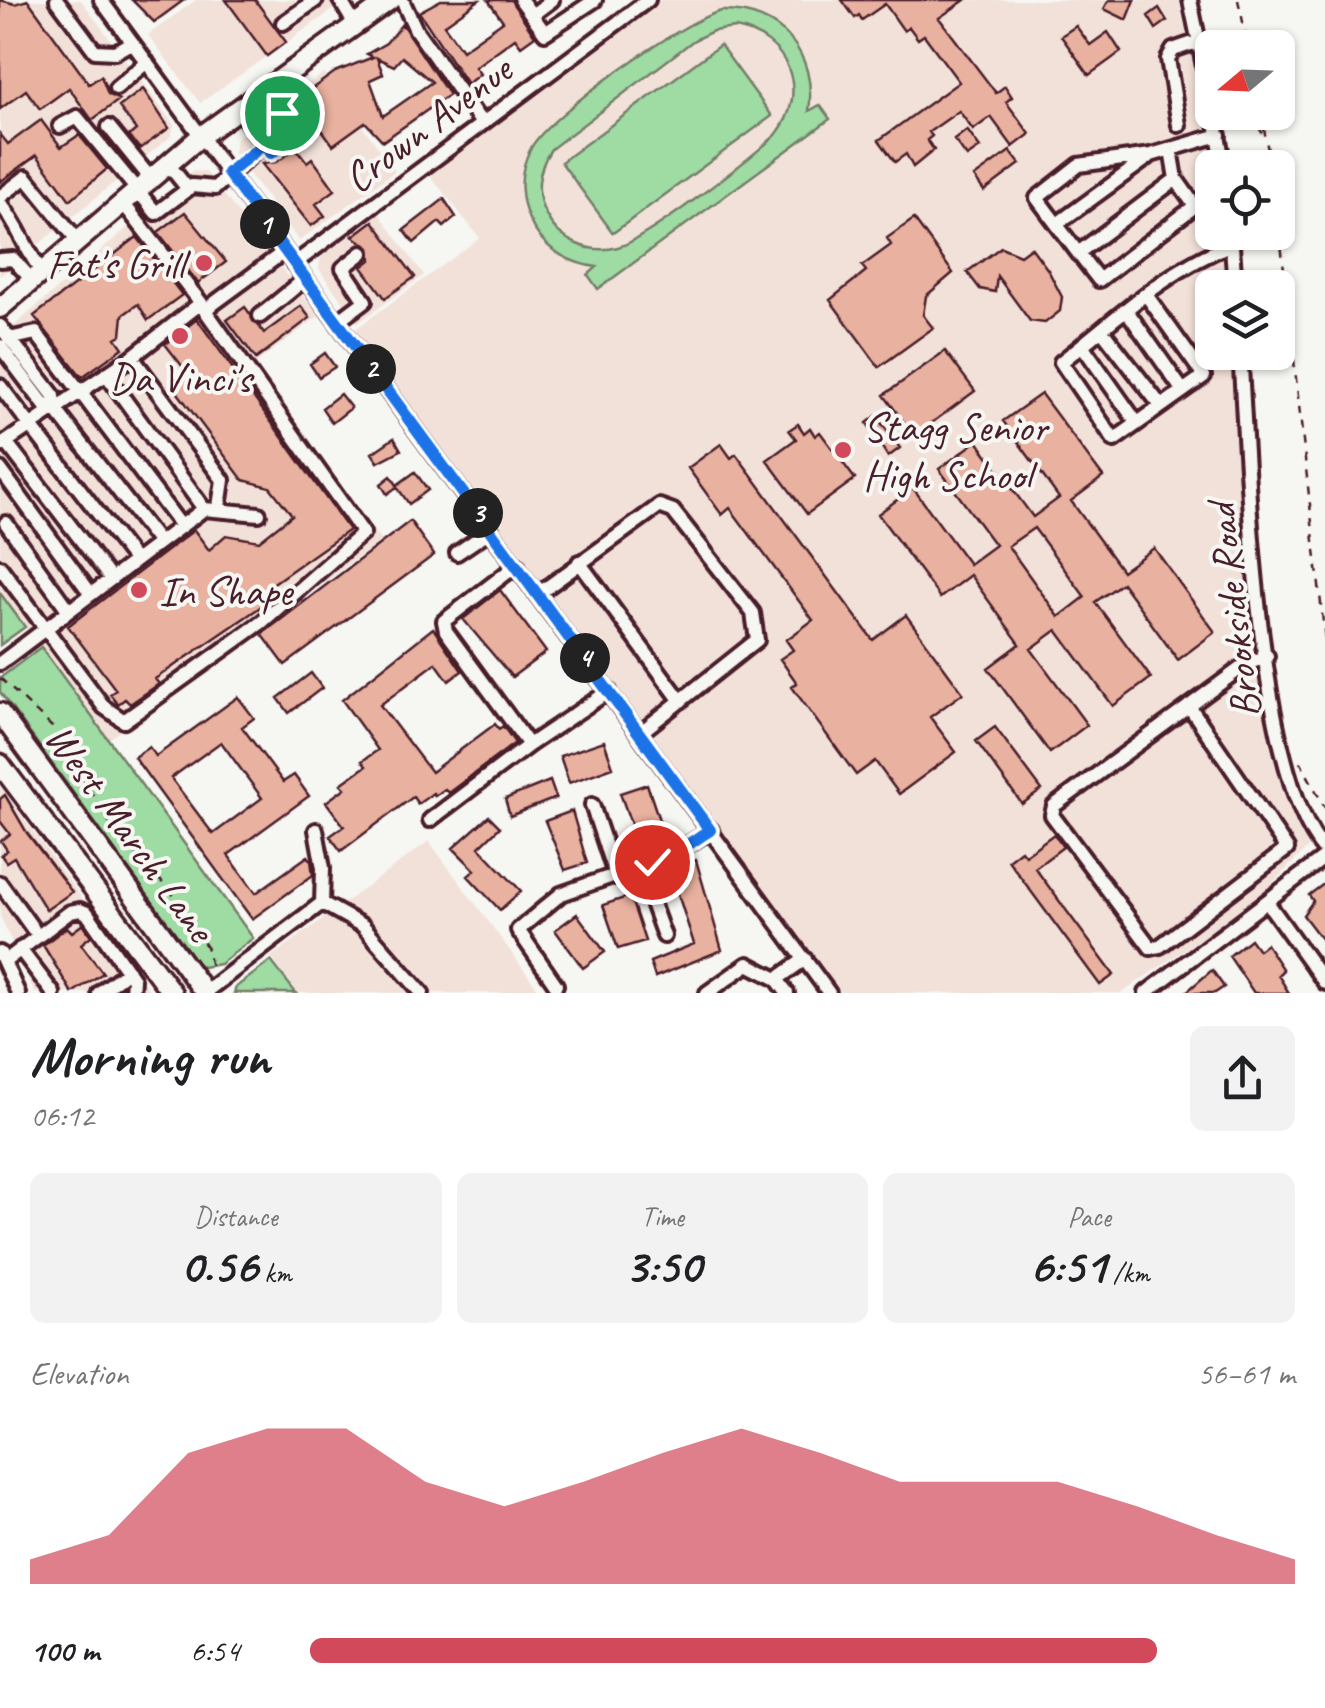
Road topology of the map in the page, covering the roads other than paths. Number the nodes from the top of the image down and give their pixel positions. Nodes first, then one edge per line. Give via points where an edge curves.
1 (57, 0) edge
2 (101, 0) edge
3 (316, 0) edge
4 (340, 0) edge
5 (390, 0) edge
6 (402, 0) edge
7 (522, 0) edge
8 (552, 0) edge
9 (595, 0) edge
10 (648, 0) edge
11 (1190, 0) edge
12 (532, 14) junction
13 (283, 23) dead end
14 (355, 25) junction
15 (1196, 30) edge
16 (132, 42) junction
17 (1195, 42) edge
18 (147, 62) junction
19 (116, 88) dead end
20 (265, 90) junction
21 (238, 110) junction
22 (481, 122) junction
23 (1179, 125) dead end
24 (60, 126) dead end
25 (109, 127) dead end
26 (273, 128) junction
27 (1218, 130) edge
28 (1219, 135) junction
29 (201, 136) junction
30 (1171, 149) junction
31 (1221, 150) edge
32 (1151, 155) junction
33 (168, 164) junction
34 (228, 173) junction
35 (1176, 179) junction
36 (188, 189) junction
37 (137, 191) junction
38 (0, 200) edge
39 (1057, 224) junction
40 (78, 241) junction
41 (1211, 250) edge
42 (285, 251) junction
43 (1078, 252) junction
44 (362, 253) dead end
45 (0, 260) edge
46 (294, 264) junction
47 (37, 276) junction
48 (306, 279) junction
49 (1146, 296) junction
50 (203, 306) junction
51 (0, 308) edge
52 (1127, 311) junction
53 (260, 316) dead end
54 (337, 322) junction
55 (0, 326) edge
56 (1102, 330) junction
57 (5, 343) edge
58 (1082, 345) junction
59 (132, 356) junction
60 (1241, 370) edge
61 (106, 374) junction
62 (0, 386) edge
63 (82, 391) junction
64 (1183, 391) junction
65 (1161, 406) junction
66 (56, 409) junction
67 (1138, 423) junction
68 (32, 424) junction
69 (3, 444) edge
70 (0, 469) edge
71 (28, 507) junction
72 (212, 508) junction
73 (258, 514) dead end
74 (3, 525) edge
75 (181, 526) junction
76 (491, 530) junction
77 (159, 543) junction
78 (458, 552) dead end
79 (135, 561) junction
80 (579, 562) junction
81 (517, 565) junction
82 (0, 568) edge
83 (111, 579) junction
84 (91, 594) junction
85 (538, 594) junction
86 (69, 610) junction
87 (44, 630) junction
88 (1267, 656) junction
89 (0, 663) edge
90 (609, 691) junction
91 (681, 701) junction
92 (1189, 706) junction
93 (0, 713) edge
94 (640, 733) junction
95 (529, 745) junction
96 (0, 764) edge
97 (592, 805) dead end
98 (430, 820) dead end
99 (316, 830) dead end
100 (710, 830) junction
101 (1325, 854) edge
102 (645, 865) junction
103 (616, 877) junction
104 (0, 883) edge
105 (1267, 902) junction
106 (322, 903) junction
107 (32, 928) dead end
108 (1180, 932) junction
109 (664, 936) dead end
110 (20, 949) junction
111 (1196, 954) junction
112 (2, 957) edge
113 (805, 960) junction
114 (124, 974) junction
115 (777, 980) junction
116 (1325, 983) edge
117 (556, 985) dead end
118 (208, 990) edge
119 (1149, 992) edge
120 (18, 993) edge
121 (53, 993) edge
122 (99, 993) edge
123 (132, 993) edge
124 (172, 993) edge
125 (422, 993) edge
126 (707, 993) edge
127 (787, 993) edge
128 (829, 993) edge

1 - 16 street via 96,50 106,54
2 - 16 street
3 - 13 street
4 - 14 street
5 - 14 main road
6 - 22 street
7 - 12 street
8 - 12 street
9 - 12 street via 545,33
10 - 22 street, Crown Avenue
11 - 15 street
14 - 20 main road
16 - 18 street
17 - 23 street via 1168,59
18 - 19 street
18 - 29 street
20 - 21 main road
20 - 26 street
21 - 26 street
21 - 29 main road
22 - 46 street, Crown Avenue
24 - 37 street via 77,117
25 - 37 street
26 - 34 street
27 - 28 street
28 - 30 street
28 - 31 street
29 - 33 main road
29 - 34 street
30 - 32 street
30 - 35 street
32 - 39 street
32 - 39 street via 1080,166 1036,198
33 - 36 street
33 - 37 main road
34 - 36 street via 215,188
34 - 42 street
35 - 43 street
35 - 43 street via 1195,206 1098,280
36 - 37 street via 156,213
37 - 40 main road
37 - 50 street
38 - 40 street via 26,177
38 - 47 street via 22,230
39 - 43 street
40 - 47 main road
41 - 49 street
42 - 46 street
42 - 50 street
44 - 54 street via 343,268 365,300
45 - 47 street via 13,259
46 - 48 street
47 - 51 main road
48 - 53 street
48 - 54 street
49 - 52 street
49 - 64 street via 1204,376
50 - 59 street
50 - 87 street via 363,533 262,622 124,722 104,708
52 - 56 street
52 - 64 street
54 - 76 street
55 - 57 street
56 - 58 street
56 - 65 street
57 - 63 street via 36,333
57 - 66 street via 46,407
58 - 67 street
58 - 67 street via 1061,362 1114,440
59 - 61 street
59 - 72 street via 223,480
60 - 88 street, Brookside Road
61 - 63 street
61 - 72 street
62 - 68 street
63 - 66 street
63 - 75 street
64 - 65 street
65 - 67 street
66 - 68 street
66 - 77 street
68 - 69 street
68 - 79 street
69 - 83 street
70 - 71 street
71 - 74 street
71 - 84 street
72 - 73 street
72 - 75 street
74 - 86 street
75 - 77 street
76 - 78 street
76 - 81 street
77 - 79 street
79 - 83 street
80 - 85 street
80 - 91 street
80 - 91 street via 659,506 673,511 753,613 757,640
81 - 85 street
81 - 95 street via 444,621
82 - 87 street
83 - 84 street
84 - 86 street
85 - 90 street
86 - 87 street
87 - 89 street
88 - 92 street
88 - 101 street, Brookside Road via 1295,804
90 - 94 street
90 - 95 street
91 - 94 street
92 - 108 street via 1287,849
92 - 108 street via 1054,806 1052,815 1151,948
93 - 118 main road, West March Lane
94 - 100 street
95 - 98 street
96 - 124 main road, West March Lane
97 - 103 street
99 - 106 street
100 - 102 street via 670,858
100 - 113 street
101 - 105 street
102 - 103 street
102 - 109 street
103 - 117 street via 561,894 518,930
104 - 107 street
105 - 111 street
105 - 116 street
106 - 118 street
106 - 125 street via 363,926
108 - 111 street
110 - 112 street
110 - 114 street via 80,910
110 - 121 street
111 - 119 street
112 - 120 street
113 - 115 street
113 - 128 street
114 - 122 street
114 - 123 street via 133,979
115 - 126 street via 748,964
115 - 127 street

